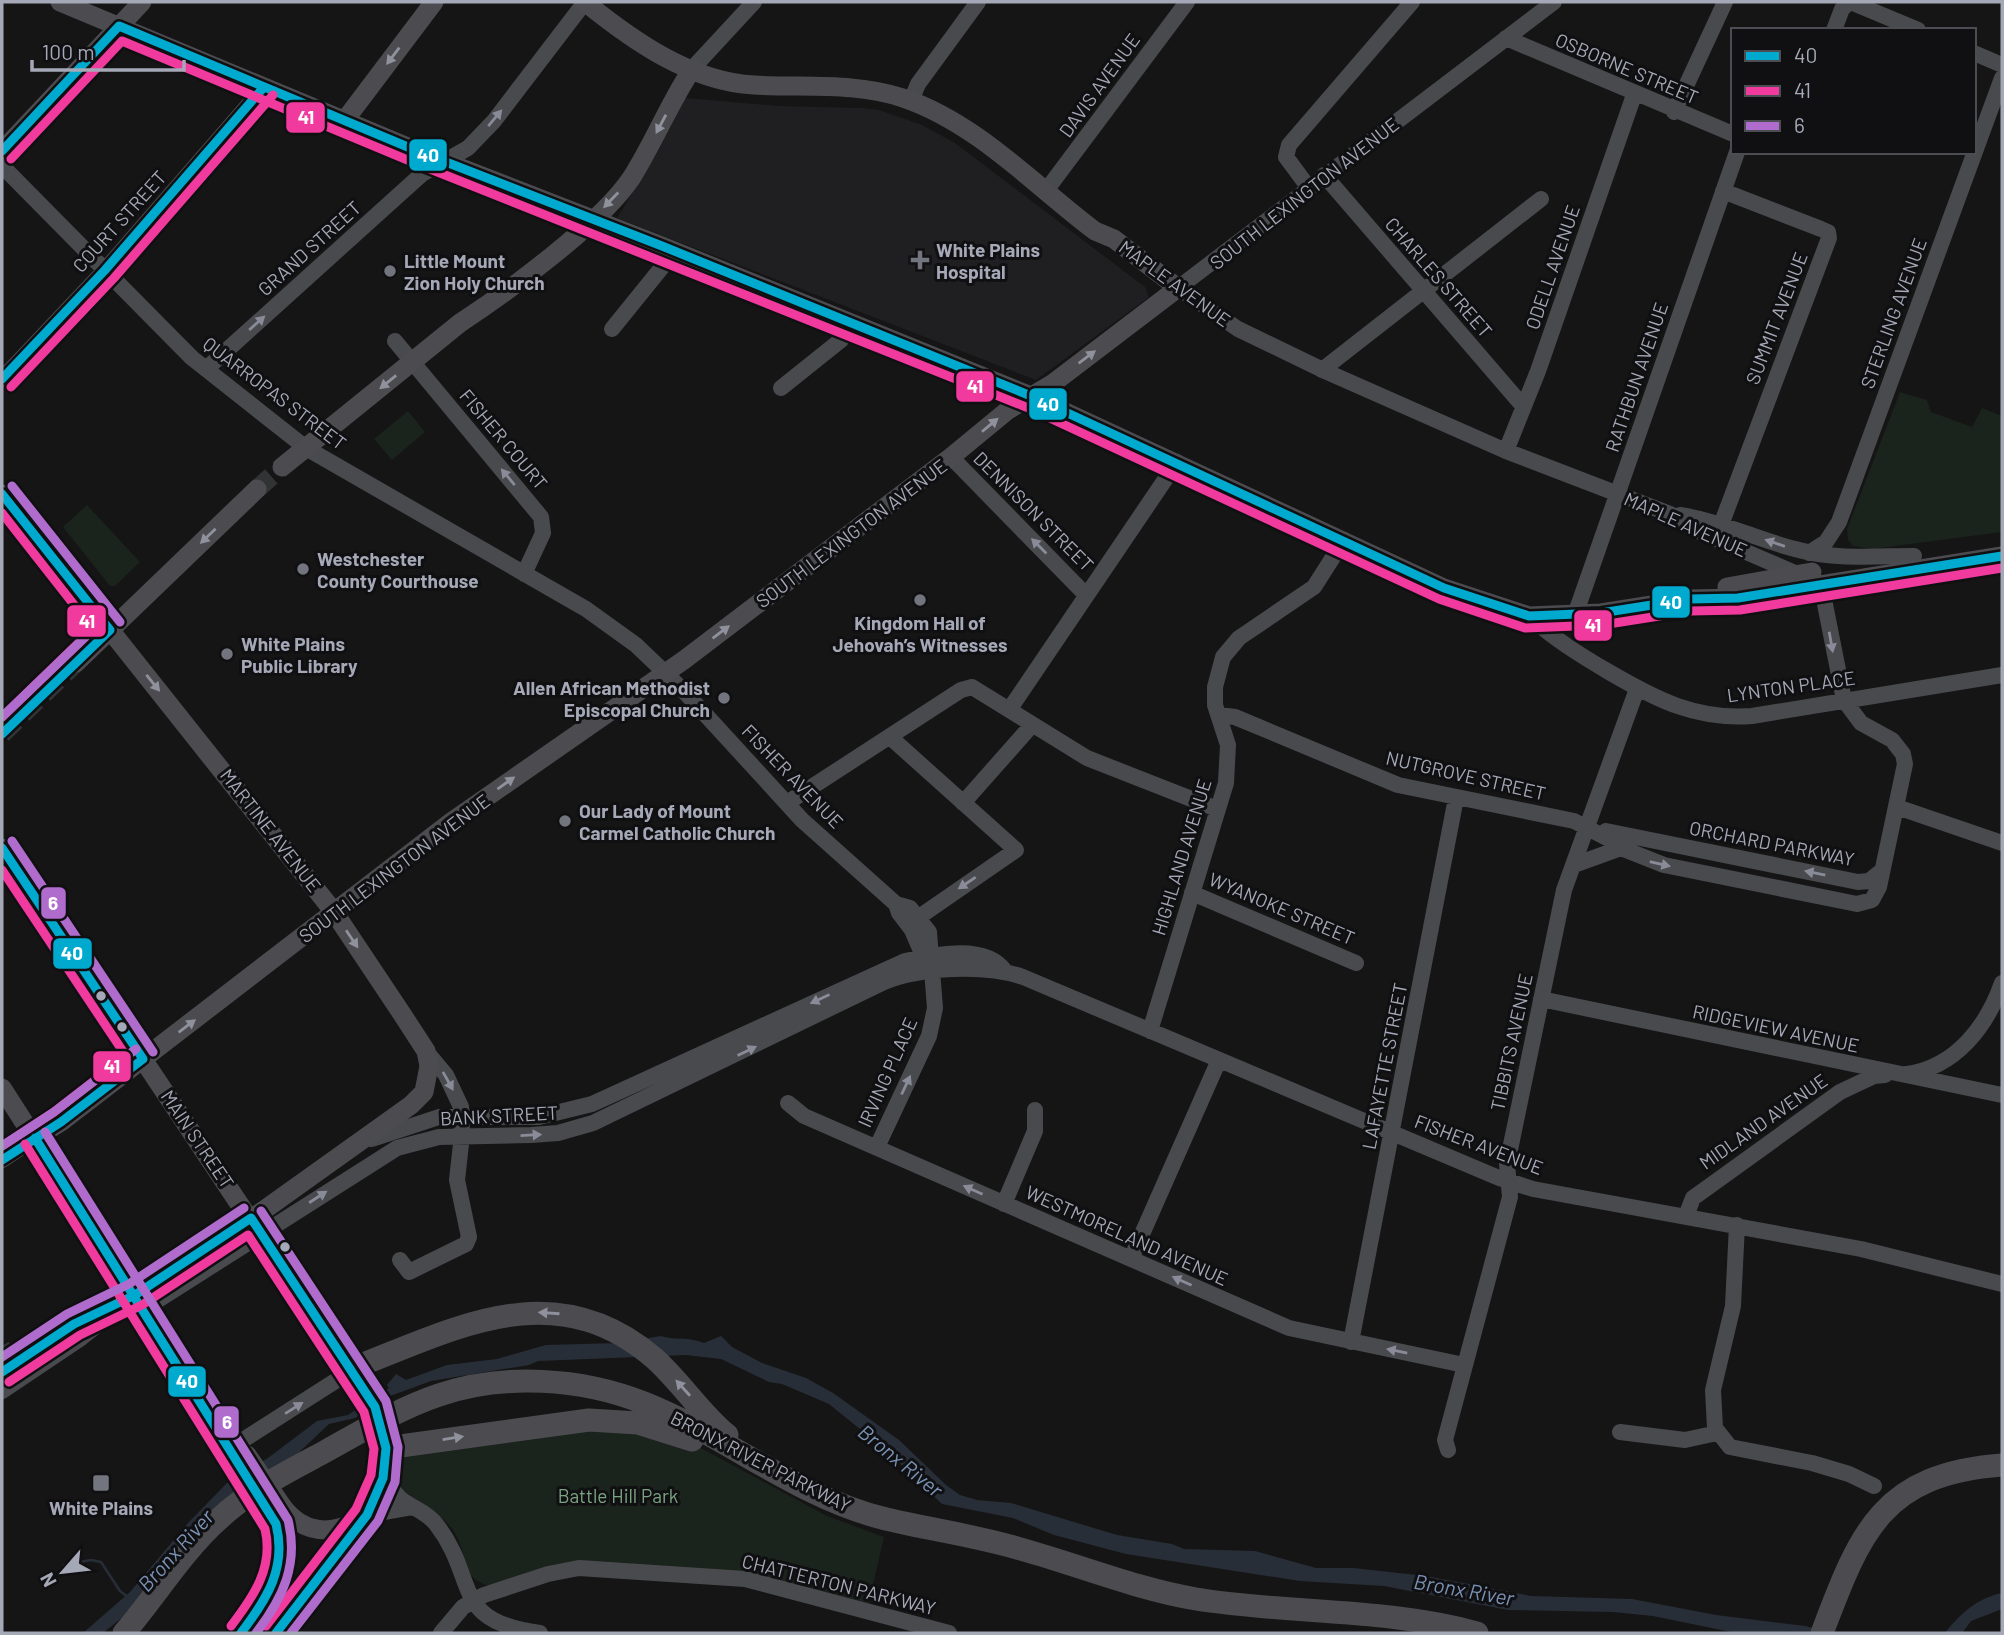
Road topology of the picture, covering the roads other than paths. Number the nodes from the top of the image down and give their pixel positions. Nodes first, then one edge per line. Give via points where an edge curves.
1 (60, 2) edge
2 (142, 2) edge
3 (435, 2) edge
4 (585, 2) edge
5 (754, 2) edge
6 (978, 2) edge
7 (1187, 2) edge
8 (1412, 2) edge
9 (1554, 2) edge
10 (1726, 2) edge
11 (1850, 2) edge
12 (119, 26) junction
13 (1835, 28) edge
14 (1913, 28) edge
15 (1506, 38) junction
16 (1976, 54) edge
17 (2002, 65) edge
18 (692, 69) junction
19 (2002, 78) edge
20 (264, 87) junction
21 (1634, 95) junction
22 (911, 102) junction
23 (1674, 112) junction
24 (345, 120) junction
25 (1731, 133) edge
26 (1976, 149) edge
27 (2, 151) edge
28 (1736, 154) edge
29 (1974, 154) edge
30 (444, 162) junction
31 (2, 166) edge
32 (1324, 175) junction
33 (1309, 188) junction
34 (1723, 191) junction
35 (1045, 192) junction
36 (1541, 199) dead end
37 (591, 221) junction
38 (671, 250) junction
39 (105, 270) junction
40 (1178, 288) junction
41 (1422, 290) junction
42 (853, 324) junction
43 (612, 329) dead end
44 (395, 341) dead end
45 (412, 362) junction
46 (206, 369) junction
47 (1322, 370) junction
48 (2, 379) edge
49 (781, 388) dead end
50 (1031, 396) junction
51 (1523, 406) junction
52 (306, 448) junction
53 (1506, 451) junction
54 (951, 457) junction
55 (1177, 462) junction
56 (282, 467) tunnel mouth
57 (257, 489) tunnel mouth
58 (1618, 493) junction
59 (2, 494) edge
60 (1670, 514) junction
61 (1839, 522) junction
62 (1721, 525) junction
63 (1344, 540) junction
64 (2002, 542) edge
65 (1809, 553) junction
66 (2002, 555) edge
67 (1914, 556) junction
68 (1856, 557) junction
69 (1798, 574) junction
70 (524, 575) junction
71 (1821, 584) junction
72 (1087, 595) junction
73 (1690, 599) junction
74 (1575, 615) junction
75 (1529, 617) junction
76 (110, 630) junction
77 (76, 663) tunnel mouth
78 (666, 672) junction
79 (2002, 675) edge
80 (1637, 689) junction
81 (1890, 693) junction
82 (1844, 700) junction
83 (1009, 710) junction
84 (1219, 715) junction
85 (1032, 725) junction
86 (1885, 735) junction
87 (890, 737) junction
88 (1457, 798) junction
89 (787, 803) junction
90 (963, 803) junction
91 (1897, 807) junction
92 (1217, 810) junction
93 (1587, 828) junction
94 (2002, 843) edge
95 (2, 848) edge
96 (1627, 849) junction
97 (1574, 865) junction
98 (1880, 873) junction
99 (1192, 893) junction
100 (896, 904) junction
101 (334, 912) junction
102 (919, 918) junction
103 (928, 962) junction
104 (1356, 962) dead end
105 (2002, 983) edge
106 (1541, 999) junction
107 (1150, 1031) junction
108 (426, 1051) junction
109 (143, 1059) junction
110 (1219, 1060) junction
111 (1898, 1074) junction
112 (2, 1088) edge
113 (2002, 1095) edge
114 (788, 1103) dead end
115 (1035, 1110) dead end
116 (462, 1116) junction
117 (1392, 1133) junction
118 (462, 1135) junction
119 (35, 1138) junction
120 (362, 1142) junction
121 (877, 1147) junction
122 (2, 1160) edge
123 (1508, 1181) junction
124 (1004, 1204) junction
125 (1686, 1216) junction
126 (1737, 1225) junction
127 (255, 1226) junction
128 (1131, 1259) junction
129 (400, 1260) dead end
130 (2002, 1284) edge
131 (139, 1302) junction
132 (1351, 1342) junction
133 (1464, 1365) junction
134 (351, 1371) junction
135 (2, 1391) edge
136 (1620, 1432) dead end
137 (1717, 1433) junction
138 (385, 1442) junction
139 (705, 1446) junction
140 (1448, 1450) dead end
141 (237, 1453) junction
142 (2002, 1465) edge
143 (768, 1467) junction
144 (2002, 1477) edge
145 (383, 1478) junction
146 (1874, 1486) dead end
147 (412, 1507) junction
148 (276, 1510) junction
149 (367, 1515) junction
150 (1862, 1548) junction
151 (473, 1600) junction
152 (285, 1630) edge
153 (124, 1633) edge
154 (135, 1633) edge
155 (241, 1633) edge
156 (441, 1633) edge
157 (540, 1633) edge
158 (949, 1633) edge
159 (1422, 1633) edge
160 (1477, 1633) edge
161 (1822, 1633) edge
162 (1834, 1633) edge

1 - 12 main road
2 - 12 main road
3 -> 24 main road
4 - 18 main road, MAPLE AVENUE via 636,42
30 -> 4 street, GRAND STREET via 468,148 494,121
5 - 18 street
6 - 22 street via 918,84
7 - 35 street, DAVIS AVENUE
8 - 33 street via 1289,145 1286,157
9 - 15 street, SOUTH LEXINGTON AVENUE
10 - 23 street
11 - 13 street
11 - 14 street
12 - 20 main road
12 - 27 main road
15 - 21 street, OSBORNE STREET
15 - 32 street, SOUTH LEXINGTON AVENUE
16 - 17 street
18 - 22 main road, MAPLE AVENUE via 740,84 841,87
18 -> 37 main road via 631,179
19 - 26 street, STERLING AVENUE
20 - 24 main road
20 - 39 street, COURT STREET
21 - 23 street, OSBORNE STREET
21 - 51 street, ODELL AVENUE
22 - 35 main road, MAPLE AVENUE via 968,131
23 - 25 street, OSBORNE STREET
24 - 30 main road
28 - 34 street, RATHBUN AVENUE
29 - 61 street, STERLING AVENUE
30 - 37 main road
46 -> 30 street, GRAND STREET via 422,174
31 - 39 street, QUARROPAS STREET
32 - 33 street, SOUTH LEXINGTON AVENUE
32 - 41 street, CHARLES STREET
33 - 40 street, SOUTH LEXINGTON AVENUE
34 - 58 street, RATHBUN AVENUE
34 - 62 street, SUMMIT AVENUE via 1828,232 1829,238
35 - 40 main road, MAPLE AVENUE
36 - 41 street
37 - 38 main road
37 - 45 main road
38 - 42 main road
38 - 43 street
39 - 46 street, QUARROPAS STREET
39 - 48 street, COURT STREET
40 - 47 street, MAPLE AVENUE via 1238,329
50 -> 40 main road, SOUTH LEXINGTON AVENUE
41 - 47 street
41 - 51 street, CHARLES STREET
42 - 49 street via 841,340
42 - 50 main road
44 - 45 street, FISHER COURT
45 -> 52 main road
70 -> 45 street, FISHER COURT via 543,533 541,517
46 - 52 street, QUARROPAS STREET
47 - 53 street, MAPLE AVENUE
54 -> 50 main road, SOUTH LEXINGTON AVENUE
50 - 55 main road
51 - 53 street, ODELL AVENUE
52 - 56 main road
52 - 70 street, QUARROPAS STREET
53 - 58 street, MAPLE AVENUE
72 -> 54 street, DENNISON STREET
78 -> 54 main road, SOUTH LEXINGTON AVENUE
55 - 63 main road
55 - 72 street
57 -> 76 main road
58 - 60 street, MAPLE AVENUE
58 - 74 street, RATHBUN AVENUE
59 - 76 main road, MARTINE AVENUE
60 - 62 street, MAPLE AVENUE
60 - 69 street, MAPLE AVENUE via 1704,534
61 - 65 street, STERLING AVENUE via 1824,545
61 - 68 street via 1843,548
65 -> 62 street, MAPLE AVENUE
63 - 75 main road via 1462,595
63 - 84 street, HIGHLAND AVENUE via 1307,593 1230,646 1215,687
64 - 67 main road
65 - 68 street, MAPLE AVENUE
66 - 71 main road
67 - 68 street, MAPLE AVENUE
67 - 69 main road
69 - 71 street, MAPLE AVENUE
69 - 73 main road via 1730,586
70 - 78 street, QUARROPAS STREET via 586,609
71 - 73 main road via 1738,598
71 -> 82 street
72 - 83 street
73 - 74 main road
74 - 75 main road
75 - 80 street, LYNTON PLACE via 1560,643
76 - 77 main road
76 -> 101 main road, MARTINE AVENUE
78 - 89 street, FISHER AVENUE
101 -> 78 main road, SOUTH LEXINGTON AVENUE via 496,790
79 - 81 street, LYNTON PLACE
80 - 82 street, LYNTON PLACE via 1674,707 1719,718
80 - 93 street, TIBBITS AVENUE
81 - 82 street, LYNTON PLACE
81 - 86 street via 1876,699 1868,711 1871,722
82 - 86 street via 1861,723
83 - 85 street
83 - 87 street via 972,687
84 - 88 street, NUTGROVE STREET via 1235,717 1398,785
84 - 92 street, HIGHLAND AVENUE via 1230,762
85 - 90 street
85 - 92 street via 1087,758
86 - 91 street via 1899,747 1905,764
87 - 89 street
87 - 90 street
88 - 93 street, NUTGROVE STREET via 1574,821
88 - 117 street, LAFAYETTE STREET
89 - 100 street, FISHER AVENUE
90 -> 102 street via 1016,850
91 - 94 street
91 - 98 street
92 - 99 street, HIGHLAND AVENUE
93 - 96 street, ORCHARD PARKWAY
93 - 97 street, TIBBITS AVENUE
98 -> 93 street, ORCHARD PARKWAY via 1869,881 1858,881
95 - 109 main road, MAIN STREET
96 - 97 street via 1613,849
96 -> 98 street, ORCHARD PARKWAY via 1646,860 1857,904 1872,900
97 - 106 street, TIBBITS AVENUE via 1564,890
99 - 104 street, WYANOKE STREET
99 - 107 street, HIGHLAND AVENUE
100 - 102 street, FISHER AVENUE via 910,908
100 - 103 street, FISHER AVENUE
101 -> 108 main road, MARTINE AVENUE
109 -> 101 main road, SOUTH LEXINGTON AVENUE
102 - 103 street via 929,932
103 - 107 street, FISHER AVENUE via 1005,971
103 -> 116 street, BANK STREET via 895,964 592,1104 540,1117
118 -> 103 street, BANK STREET via 558,1133 593,1123
121 -> 103 street, IRVING PLACE via 934,1019
105 - 111 street, MIDLAND AVENUE via 1986,1020 1961,1049 1928,1069
106 - 111 street, RIDGEVIEW AVENUE
106 - 123 street, TIBBITS AVENUE via 1507,1164
107 - 110 street, FISHER AVENUE
108 -> 116 street, MARTINE AVENUE via 446,1075
108 - 120 main road via 424,1092
109 - 119 main road, SOUTH LEXINGTON AVENUE
109 - 127 main road, MAIN STREET
110 - 117 street, FISHER AVENUE
110 - 128 street
111 - 113 street, RIDGEVIEW AVENUE
111 - 125 street, MIDLAND AVENUE via 1874,1076 1840,1091 1693,1198
112 - 119 main road
114 - 121 street, WESTMORELAND AVENUE via 804,1116
115 - 124 street via 1035,1132
116 - 118 street, MARTINE AVENUE
116 - 120 street, BANK STREET via 422,1120
117 - 123 street, FISHER AVENUE
117 - 132 street, LAFAYETTE STREET
127 -> 118 street, BANK STREET via 397,1148 439,1136
118 - 129 street, MARTINE AVENUE via 457,1180 468,1241 409,1272
119 - 122 street
119 - 131 main road
120 - 127 main road, BANK STREET
124 -> 121 street, WESTMORELAND AVENUE
123 - 125 street, FISHER AVENUE
123 - 133 street, TIBBITS AVENUE via 1510,1197
124 - 128 street, WESTMORELAND AVENUE
125 - 126 street, FISHER AVENUE
126 - 130 street, FISHER AVENUE via 1873,1251
126 - 137 street via 1733,1306 1713,1390
127 - 131 main road, BANK STREET
127 - 134 main road, MAIN STREET
132 -> 128 street, WESTMORELAND AVENUE via 1289,1328
131 - 135 street via 82,1338 14,1365
131 - 141 main road
133 -> 132 street, WESTMORELAND AVENUE
133 - 140 street, TIBBITS AVENUE via 1446,1440
134 - 138 main road, MAIN STREET, bridge via 368,1396
141 -> 134 street
143 -> 134 highway via 717,1426 663,1366 614,1331 591,1321 554,1313 498,1315 459,1325
136 - 137 street via 1685,1440
137 - 146 street via 1730,1447 1812,1463
138 -> 139 highway via 601,1420 649,1425
138 - 145 main road
139 - 154 highway, BRONX RIVER PARKWAY via 636,1410 570,1394 498,1392 438,1404 328,1459 249,1506 205,1545
139 - 159 highway, BRONX RIVER PARKWAY via 853,1521 1011,1558 1149,1601 1211,1613
141 - 148 main road, bridge
142 - 150 highway via 1950,1475 1908,1493 1879,1516
143 - 153 highway, BRONX RIVER PARKWAY via 673,1415 608,1391 534,1382 452,1391 418,1403 331,1448 234,1506 199,1539
143 - 160 highway, BRONX RIVER PARKWAY via 867,1514 1004,1544 1167,1593 1426,1622
144 - 150 highway via 1960,1484 1919,1500
145 - 147 street
145 - 149 main road
147 - 149 street
147 - 151 street via 438,1526
148 - 149 main road via 318,1531 344,1527
148 - 155 main road via 279,1568 268,1595
149 - 152 main road
150 - 161 highway
150 - 162 highway
151 - 156 street
151 - 157 street via 495,1623
151 - 158 street, CHATTERTON PARKWAY via 569,1569 731,1577

